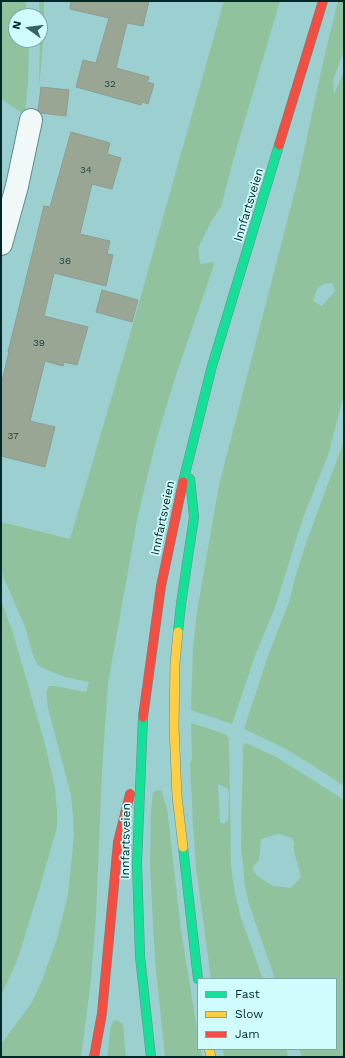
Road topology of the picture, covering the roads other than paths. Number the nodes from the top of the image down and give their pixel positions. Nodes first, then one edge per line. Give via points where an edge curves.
1 (324, 1) edge
2 (30, 120) dead end
3 (1, 244) edge
4 (188, 460) junction
5 (140, 756) junction
6 (198, 978) edge
7 (94, 1057) edge
8 (151, 1057) edge

1 - 4 highway, Innfartsveien via 212,366
2 - 3 street via 17,186
4 - 5 highway, Innfartsveien via 161,586 142,722
4 - 6 highway via 194,517 175,663 174,726 178,804
5 - 7 highway via 118,842 102,1013
5 - 8 highway, Innfartsveien via 137,863 140,941

